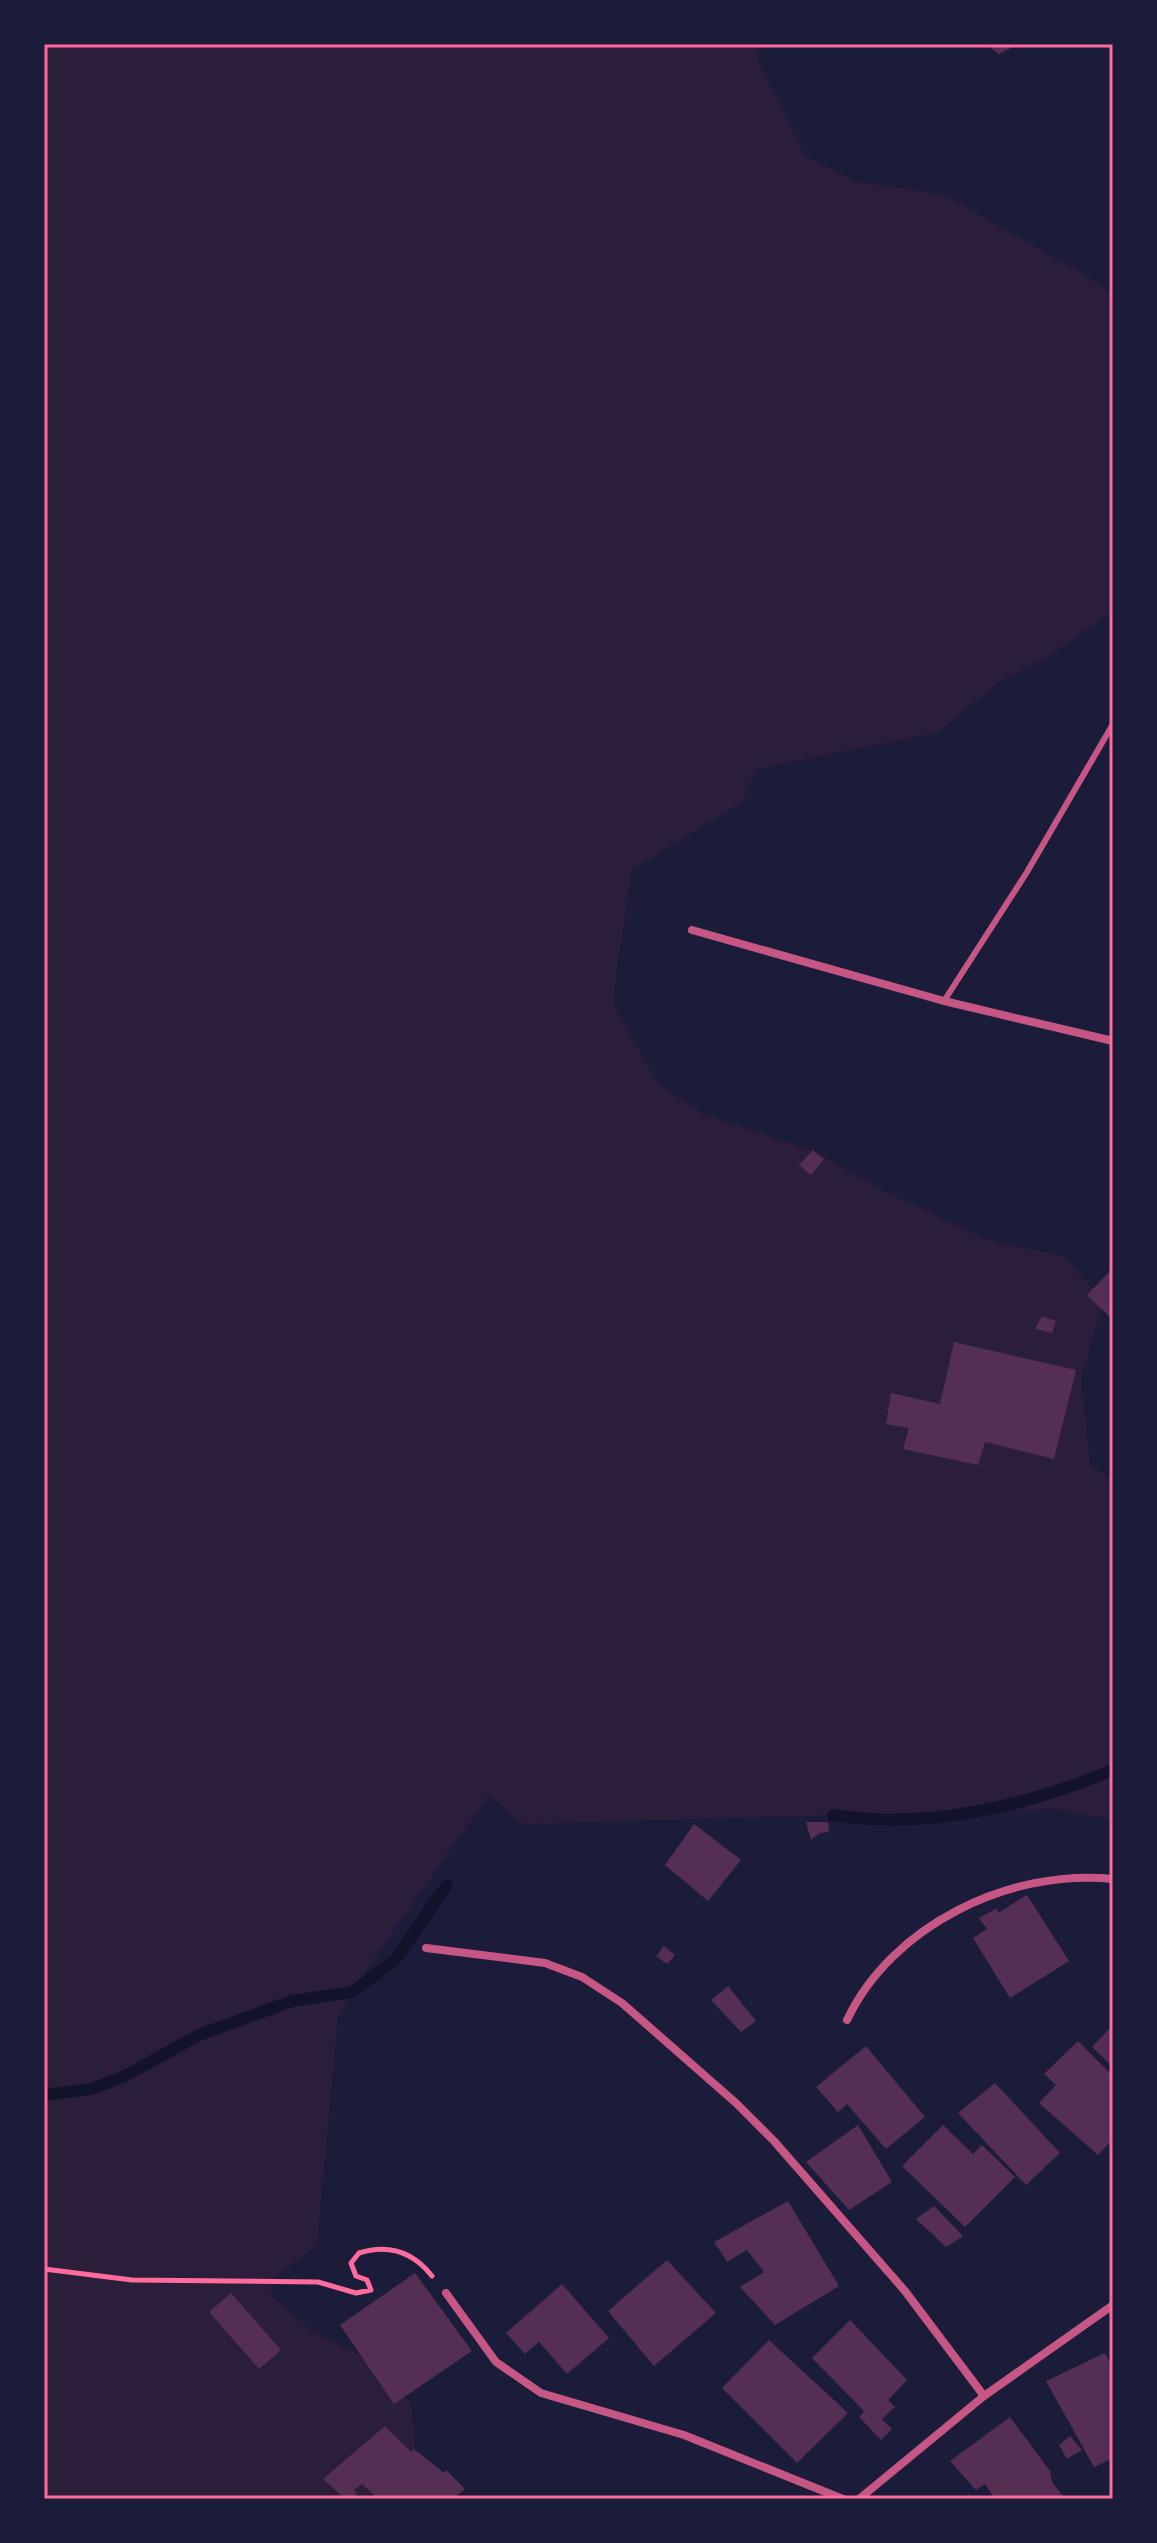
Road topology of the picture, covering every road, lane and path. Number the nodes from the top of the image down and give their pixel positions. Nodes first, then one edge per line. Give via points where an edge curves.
1 (1113, 724) edge
2 (692, 930) dead end
3 (944, 1001) junction
4 (1113, 1041) edge
5 (1113, 1879) edge
6 (426, 1948) dead end
7 (847, 2020) dead end
8 (44, 2269) edge
9 (446, 2293) joint
10 (1113, 2305) edge
11 (984, 2396) junction
12 (843, 2499) edge
13 (859, 2499) edge

1 - 3 lane
2 - 3 street
3 - 4 street
5 - 7 street via 1054,1881 1006,1891 934,1923 880,1966
6 - 11 street via 545,1963 582,1977 622,2003 774,2141 905,2291
8 - 9 path via 132,2280 318,2282 356,2293 371,2290 351,2263 359,2253 388,2248 424,2266
9 - 12 street via 496,2362 541,2393 684,2435
10 - 11 street
11 - 13 street

